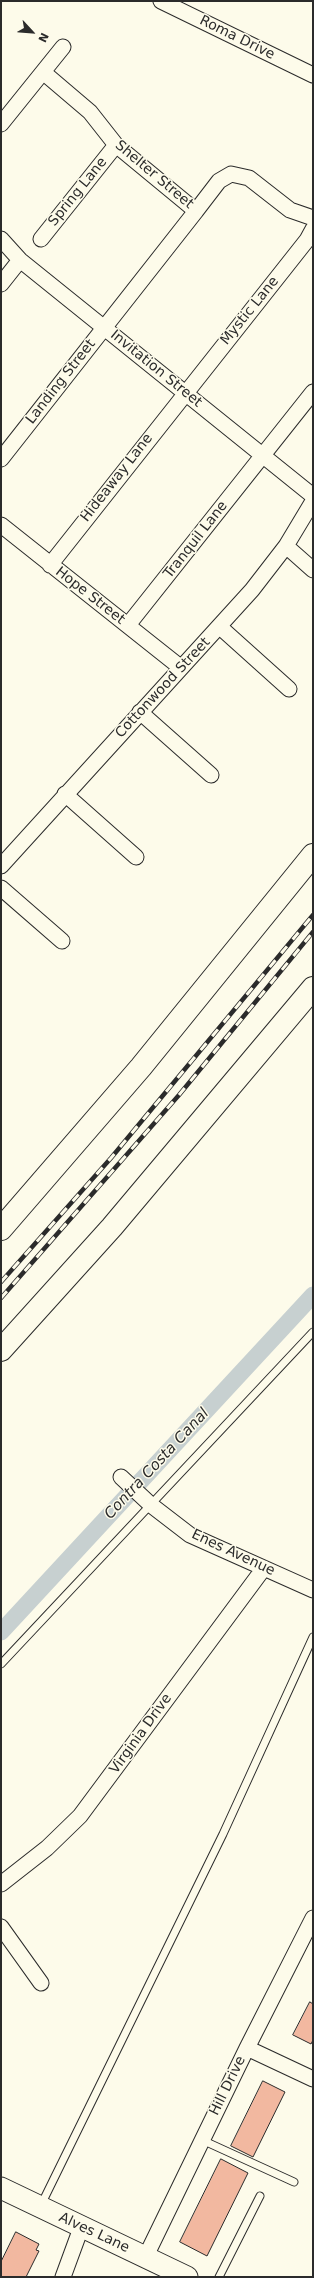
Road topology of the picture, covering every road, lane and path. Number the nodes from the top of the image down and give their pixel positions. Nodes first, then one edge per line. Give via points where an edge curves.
1 (162, 1) edge
2 (63, 47) dead end
3 (42, 72) junction
4 (313, 75) edge
5 (1, 124) edge
6 (116, 145) junction
7 (196, 211) junction
8 (313, 218) edge
9 (313, 229) edge
10 (41, 238) dead end
11 (1, 240) edge
12 (20, 260) junction
13 (1, 284) edge
14 (104, 327) junction
15 (184, 392) junction
16 (313, 392) edge
17 (263, 455) junction
18 (1, 459) edge
19 (313, 496) edge
20 (313, 501) edge
21 (1, 525) edge
22 (286, 546) junction
23 (50, 565) junction
24 (313, 570) edge
25 (128, 625) junction
26 (220, 627) junction
27 (180, 668) junction
28 (289, 689) dead end
29 (140, 712) junction
30 (211, 775) dead end
31 (65, 794) junction
32 (313, 855) edge
33 (136, 857) dead end
34 (1, 866) edge
35 (1, 888) edge
36 (62, 941) dead end
37 (313, 988) edge
38 (1, 1229) edge
39 (313, 1332) edge
40 (1, 1350) edge
41 (121, 1477) dead end
42 (151, 1505) junction
43 (264, 1568) junction
44 (313, 1590) edge
45 (313, 1637) edge
46 (1, 1664) edge
47 (1, 1884) edge
48 (313, 1918) edge
49 (1, 1927) edge
50 (309, 1935) edge
51 (40, 1984) dead end
52 (247, 2048) junction
53 (313, 2079) edge
54 (202, 2140) junction
55 (294, 2182) dead end
56 (1, 2188) edge
57 (260, 2196) dead end
58 (40, 2208) junction
59 (81, 2228) junction
60 (146, 2256) junction
61 (63, 2277) edge
62 (187, 2277) edge
63 (219, 2277) edge

1 - 4 street, Roma Drive
2 - 3 street
3 - 5 street
3 - 6 street, Shelter Street via 90,112
6 - 7 street, Shelter Street
6 - 10 street, Spring Lane
7 - 8 street, Shelter Street via 219,181 231,174 249,178 290,210
7 - 14 street, Landing Street
9 - 15 street, Mystic Lane via 307,240
11 - 12 street, Invitation Street
12 - 13 street
12 - 14 street, Invitation Street
14 - 15 street, Invitation Street
14 - 18 street, Landing Street
15 - 17 street, Invitation Street
15 - 23 street, Hideaway Lane
16 - 17 street, Tranquil Lane
17 - 19 street, Invitation Street
17 - 25 street, Tranquil Lane
20 - 22 street, Cottonwood Street
21 - 23 street, Hope Street
22 - 24 street
22 - 26 street, Cottonwood Street
23 - 25 street, Hope Street
25 - 27 street, Hope Street
26 - 27 street, Cottonwood Street
26 - 28 street
27 - 29 street, Cottonwood Street
29 - 30 street
29 - 31 street, Cottonwood Street
31 - 33 street
31 - 34 street, Cottonwood Street
32 - 38 highway via 141,1067
35 - 36 street
37 - 40 highway via 112,1227
39 - 42 lane
41 - 42 street, Enes Avenue
42 - 43 street, Enes Avenue via 190,1535
42 - 46 lane
43 - 44 street, Enes Avenue
43 - 47 street, Virginia Drive via 80,1816 48,1848
45 - 58 lane via 223,1834
48 - 50 street, Hill Drive
49 - 51 street
50 - 52 street, Hill Drive
52 - 53 street
52 - 54 street, Hill Drive
54 - 55 lane
54 - 60 street, Hill Drive
56 - 58 street, Alves Lane
57 - 63 lane
58 - 59 street, Alves Lane
59 - 60 street, Alves Lane
59 - 61 street
60 - 62 street, Alves Lane

